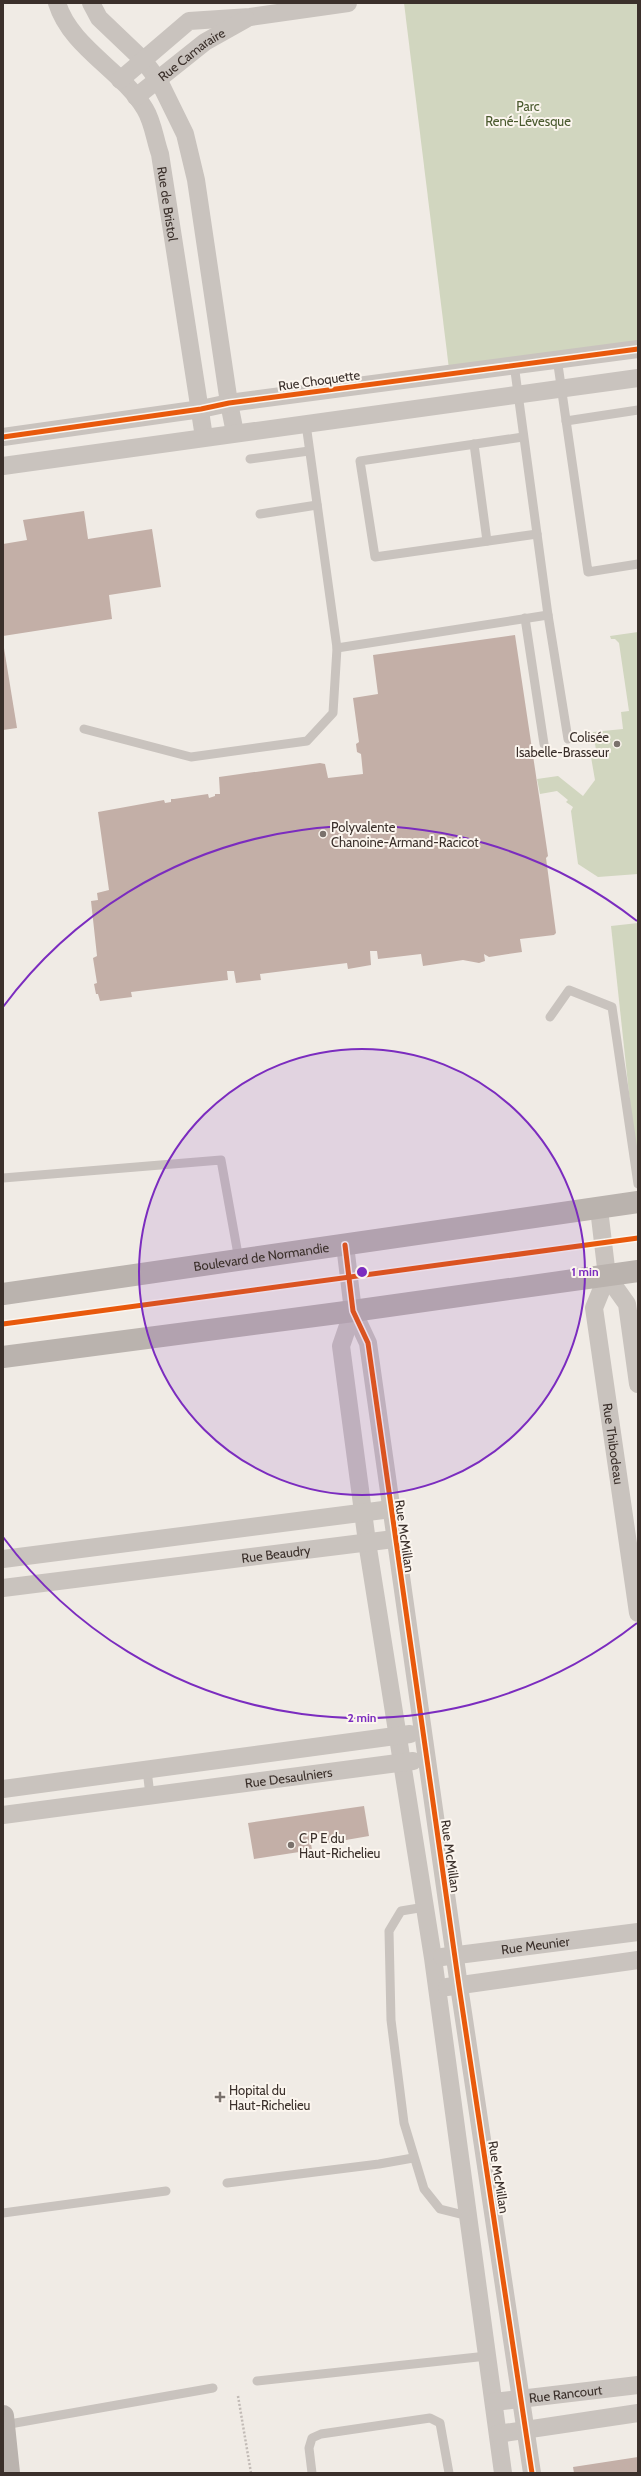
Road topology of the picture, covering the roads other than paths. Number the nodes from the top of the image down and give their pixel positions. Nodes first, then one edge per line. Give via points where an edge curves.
1 (57, 3) edge
2 (90, 3) edge
3 (348, 3) edge
4 (250, 17) junction
5 (143, 60) junction
6 (120, 80) junction
7 (159, 81) junction
8 (136, 97) junction
9 (638, 349) edge
10 (557, 358) junction
11 (514, 364) junction
12 (416, 378) junction
13 (638, 378) edge
14 (562, 389) junction
15 (518, 395) junction
16 (229, 403) junction
17 (201, 409) junction
18 (420, 409) junction
19 (638, 410) edge
20 (566, 421) junction
21 (306, 424) junction
22 (235, 434) junction
23 (3, 437) edge
24 (204, 437) junction
25 (523, 437) junction
26 (474, 444) junction
27 (310, 451) junction
28 (250, 459) dead end
29 (3, 466) edge
30 (317, 505) junction
31 (260, 514) dead end
32 (537, 534) junction
33 (487, 541) junction
34 (638, 564) edge
35 (548, 615) junction
36 (526, 618) junction
37 (337, 648) junction
38 (84, 729) dead end
39 (568, 739) dead end
40 (544, 744) dead end
41 (550, 1017) dead end
42 (3, 1178) edge
43 (638, 1184) edge
44 (638, 1202) edge
45 (599, 1209) junction
46 (345, 1245) junction
47 (239, 1260) junction
48 (638, 1271) edge
49 (607, 1276) junction
50 (3, 1294) edge
51 (353, 1311) junction
52 (3, 1357) edge
53 (638, 1384) edge
54 (391, 1509) junction
55 (363, 1512) junction
56 (394, 1539) junction
57 (153, 1540) junction
58 (367, 1542) junction
59 (3, 1559) edge
60 (157, 1570) junction
61 (3, 1588) edge
62 (638, 1613) edge
63 (423, 1732) junction
64 (398, 1735) junction
65 (426, 1760) junction
66 (401, 1763) junction
67 (147, 1770) junction
68 (3, 1789) edge
69 (150, 1795) junction
70 (3, 1815) edge
71 (447, 1903) junction
72 (425, 1907) junction
73 (638, 1932) edge
74 (455, 1956) junction
75 (433, 1958) junction
76 (638, 1960) edge
77 (459, 1986) junction
78 (436, 1988) junction
79 (413, 2158) junction
80 (227, 2183) dead end
81 (166, 2191) dead end
82 (3, 2213) edge
83 (468, 2216) junction
84 (488, 2356) junction
85 (257, 2381) dead end
86 (638, 2385) edge
87 (213, 2388) dead end
88 (522, 2399) junction
89 (494, 2402) junction
90 (638, 2413) edge
91 (3, 2422) edge
92 (526, 2429) junction
93 (498, 2434) junction
94 (10, 2473) edge
95 (312, 2473) edge
96 (449, 2473) edge
97 (503, 2473) edge
98 (532, 2473) edge

1 - 6 street, Rue de Bristol via 72,32
2 - 5 street via 99,18
3 - 4 street, Rue Camaraire
4 - 5 street, Rue Camaraire via 189,21
4 - 7 street, Rue Camaraire via 205,42
5 - 6 street, Rue Camaraire
5 - 7 street
6 - 8 street, Rue de Bristol
7 - 8 street, Rue Camaraire
7 - 16 street via 186,134 196,180
8 - 17 street, Rue de Bristol via 146,110 160,154
9 - 10 street, Rue Choquette
10 - 11 street, Rue Choquette
10 - 14 lane
11 - 12 street, Rue Choquette
11 - 15 lane
12 - 16 street, Rue Choquette
12 - 18 street
13 - 14 street
14 - 15 street
14 - 20 lane
15 - 18 street
15 - 25 lane
16 - 17 street, Rue Choquette
16 - 22 street
17 - 23 street, Rue Choquette
17 - 24 street, Rue de Bristol
18 - 21 street
19 - 20 lane
20 - 34 lane via 588,572
21 - 22 street
21 - 27 lane
22 - 24 street
24 - 29 street
25 - 26 lane
25 - 32 lane
26 - 33 lane
26 - 33 lane via 360,461 375,557
27 - 28 lane
27 - 30 lane
30 - 31 lane
30 - 37 lane
32 - 33 lane
32 - 35 lane
35 - 36 lane
35 - 39 lane
36 - 37 lane
36 - 40 lane
37 - 38 lane via 333,713 307,741 191,757
41 - 43 lane via 569,990 612,1007
42 - 47 lane via 221,1160
44 - 45 street, Boulevard de Normandie
45 - 46 street, Boulevard de Normandie
45 - 49 street, Rue Thibodeau
46 - 47 street, Boulevard de Normandie
46 - 51 street, Rue McMillan
47 - 50 street, Boulevard de Normandie
48 - 49 street
49 - 51 street
49 - 53 street, Rue Thibodeau via 627,1304
49 - 62 street, Rue Thibodeau via 594,1308
51 - 52 street
51 - 54 street, Rue McMillan via 368,1343
51 - 55 street, Rue McMillan via 341,1346
54 - 55 street
54 - 56 street, Rue McMillan
55 - 57 street
55 - 58 street, Rue McMillan
56 - 58 street, Rue Beaudry
56 - 63 street, Rue McMillan
57 - 59 street
57 - 60 street
58 - 60 street, Rue Beaudry
58 - 64 street, Rue McMillan
60 - 61 street, Rue Beaudry
63 - 64 street, Rue Desaulniers
63 - 65 street, Rue McMillan
64 - 66 street, Rue McMillan
64 - 67 street, Rue Desaulniers
65 - 66 street, Rue Desaulniers
65 - 71 street, Rue McMillan
66 - 69 street, Rue Desaulniers
66 - 72 street, Rue McMillan
67 - 68 street, Rue Desaulniers
67 - 69 lane
69 - 70 street, Rue Desaulniers
71 - 72 street
71 - 74 street, Rue McMillan
72 - 75 street, Rue McMillan
72 - 79 lane via 401,1911 389,1931 391,2020 404,2123
73 - 74 street, Rue Meunier
74 - 75 street, Rue Meunier
74 - 77 street, Rue McMillan
75 - 78 street, Rue McMillan
76 - 77 street
77 - 78 street
77 - 88 street, Rue McMillan
78 - 83 street, Rue McMillan
79 - 80 lane
79 - 83 lane via 424,2189 440,2209
81 - 82 lane
83 - 84 street, Rue McMillan
84 - 85 lane
84 - 89 street, Rue McMillan
86 - 88 street, Rue Rancourt
87 - 91 lane
88 - 89 street, Rue Rancourt
88 - 92 street, Rue McMillan
89 - 93 street, Rue McMillan
90 - 92 street
91 - 94 street
92 - 93 street
92 - 98 street, Rue McMillan
93 - 97 street, Rue McMillan
95 - 96 lane via 309,2448 312,2438 321,2434 430,2418 440,2423

